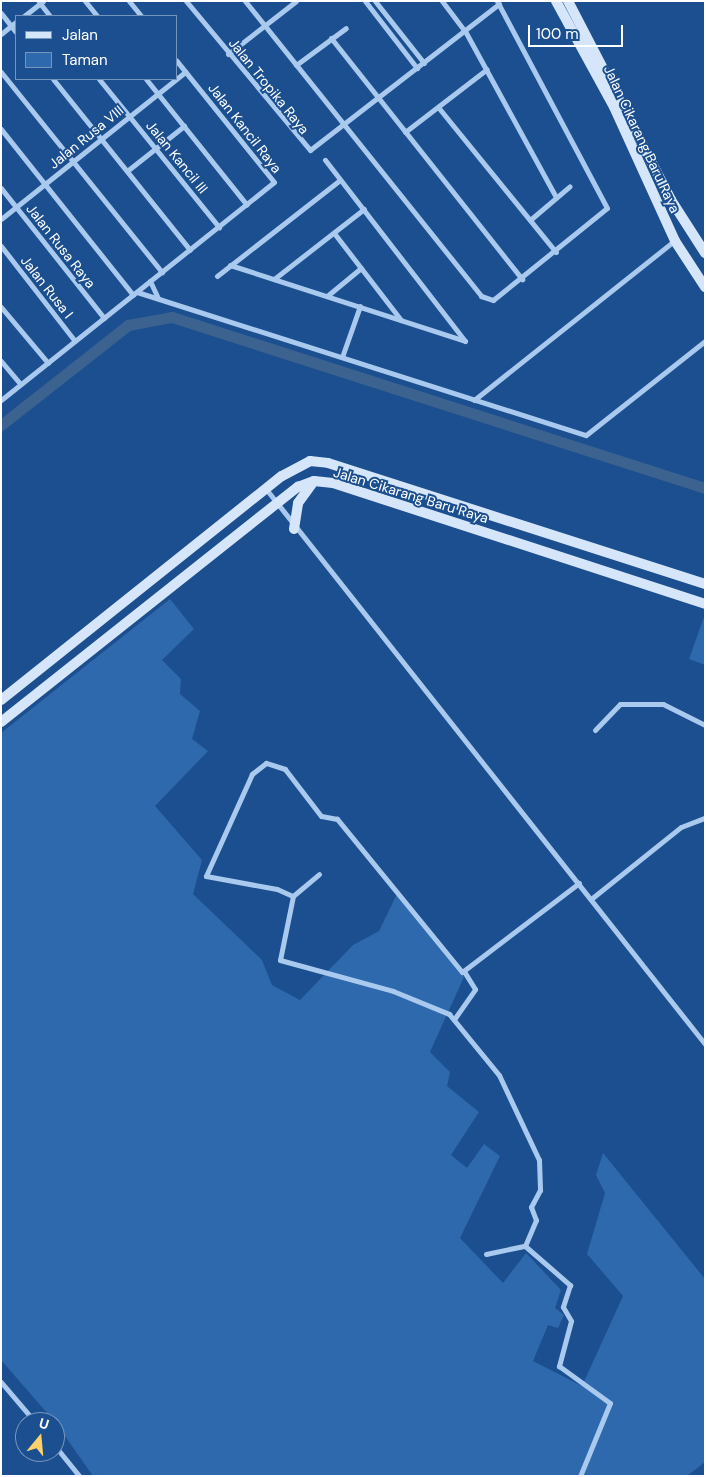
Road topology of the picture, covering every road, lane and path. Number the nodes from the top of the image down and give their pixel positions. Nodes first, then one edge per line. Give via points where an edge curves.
1 (85, 1) edge
2 (129, 1) edge
3 (186, 1) edge
4 (245, 1) edge
5 (296, 1) edge
6 (365, 1) edge
7 (375, 1) edge
8 (442, 1) edge
9 (556, 1) edge
10 (568, 1) edge
11 (41, 2) edge
12 (498, 3) edge
13 (1, 13) edge
14 (25, 15) edge
15 (49, 15) edge
16 (95, 15) edge
17 (140, 15) edge
18 (14, 24) edge
19 (265, 26) junction
20 (346, 28) dead end
21 (465, 31) junction
22 (1, 34) edge
23 (331, 38) junction
24 (228, 54) junction
25 (178, 63) edge
26 (424, 63) junction
27 (296, 65) junction
28 (417, 68) junction
29 (487, 69) junction
30 (1, 72) edge
31 (185, 72) junction
32 (178, 77) edge
33 (54, 80) edge
34 (100, 80) edge
35 (147, 80) edge
36 (175, 80) edge
37 (158, 93) junction
38 (379, 98) junction
39 (438, 107) junction
40 (129, 116) junction
41 (344, 125) junction
42 (184, 126) junction
43 (1, 129) edge
44 (406, 132) junction
45 (100, 138) junction
46 (155, 148) junction
47 (324, 160) dead end
48 (74, 161) junction
49 (127, 171) junction
50 (340, 180) junction
51 (45, 184) junction
52 (570, 186) dead end
53 (1, 188) edge
54 (556, 197) junction
55 (247, 205) junction
56 (16, 207) junction
57 (364, 209) junction
58 (1, 219) edge
59 (530, 220) junction
60 (219, 227) junction
61 (334, 233) junction
62 (675, 241) junction
63 (1, 246) edge
64 (190, 250) junction
65 (556, 252) junction
66 (705, 253) edge
67 (8, 255) junction
68 (1, 260) edge
69 (230, 265) junction
70 (361, 268) junction
71 (162, 272) junction
72 (217, 276) dead end
73 (274, 279) junction
74 (522, 279) junction
75 (150, 281) junction
76 (705, 288) edge
77 (135, 293) junction
78 (327, 296) junction
79 (158, 298) junction
80 (360, 306) junction
81 (1, 307) edge
82 (104, 318) junction
83 (401, 320) junction
84 (75, 341) junction
85 (705, 341) edge
86 (342, 357) junction
87 (1, 361) edge
88 (48, 363) junction
89 (20, 384) junction
90 (1, 400) edge
91 (474, 400) junction
92 (314, 481) junction
93 (266, 489) junction
94 (277, 503) junction
95 (294, 529) junction
96 (705, 584) edge
97 (705, 604) edge
98 (1, 700) edge
99 (1, 722) edge
100 (705, 725) edge
101 (595, 730) dead end
102 (705, 818) edge
103 (319, 874) dead end
104 (579, 883) junction
105 (293, 896) junction
106 (590, 899) junction
107 (465, 973) junction
108 (455, 1018) junction
109 (705, 1044) edge
110 (525, 1246) junction
111 (486, 1254) dead end
112 (1, 1382) edge
113 (26, 1412) edge
114 (65, 1458) edge
115 (79, 1476) edge
116 (580, 1476) edge

1 - 16 street
2 - 17 street
3 - 24 street, Jalan Tropika Raya
4 - 19 street
5 - 19 street
6 - 28 street
7 - 26 street
8 - 21 street
9 - 62 main road, Jalan Cikarang Baru Raya via 614,108
10 - 66 main road, Jalan Cikarang Baru Raya via 671,200
11 - 14 street
11 - 15 street
12 - 21 street
12 - 65 street via 606,204 605,213
13 - 18 street
18 - 22 street
19 - 24 street
19 - 27 street
20 - 23 street
21 - 26 street
21 - 29 street
23 - 27 street
23 - 38 street
24 - 41 street, Jalan Tropika Raya via 307,150
25 - 31 street, Jalan Kancil Raya
26 - 28 street
27 - 41 street
28 - 38 street
29 - 39 street
29 - 54 street
30 - 48 street
31 - 32 street, Jalan Rusa VIII
31 - 55 street, Jalan Kancil Raya via 274,180
33 - 45 street
34 - 40 street, Jalan Kancil III
35 - 37 street
36 - 37 street, Jalan Rusa VIII
37 - 40 street, Jalan Rusa VIII
37 - 42 street
38 - 41 street
38 - 44 street
39 - 44 street
39 - 59 street
40 - 45 street, Jalan Rusa VIII
40 - 46 street, Jalan Kancil III
41 - 74 street via 480,296 497,299
42 - 46 street
42 - 55 street
43 - 51 street
44 - 74 street
45 - 48 street, Jalan Rusa VIII
45 - 49 street
46 - 49 street
46 - 60 street, Jalan Kancil III
47 - 50 street
48 - 51 street, Jalan Rusa VIII
48 - 71 street
49 - 64 street
50 - 57 street
50 - 69 street
51 - 56 street, Jalan Rusa VIII
51 - 77 street
52 - 54 street
53 - 56 street, Jalan Rusa Raya
54 - 59 street
55 - 60 street
56 - 58 street, Jalan Rusa VIII
56 - 82 street, Jalan Rusa Raya
57 - 61 street
57 - 83 street via 465,339
59 - 65 street
60 - 64 street
61 - 70 street
61 - 73 street
62 - 76 main road, Jalan Cikarang Baru Raya
62 - 91 street
63 - 67 street, Jalan Rusa I
64 - 71 street
65 - 74 street
67 - 68 street
67 - 84 street, Jalan Rusa I
69 - 72 street
69 - 73 street
70 - 78 street
70 - 83 street
71 - 75 street
73 - 78 street
75 - 77 street
75 - 79 street
77 - 79 street
77 - 82 street
78 - 80 street
79 - 86 street
80 - 83 street
80 - 86 street
81 - 88 street
82 - 84 street
84 - 88 street
85 - 91 street via 586,435
86 - 91 street
87 - 89 street
88 - 89 street
89 - 90 street
92 - 94 main road, Jalan Cikarang Baru Raya via 298,487
92 - 95 main road via 298,503
92 - 97 main road, Jalan Cikarang Baru Raya via 334,483
93 - 94 street
93 - 96 main road, Jalan Cikarang Baru Raya via 310,461 328,463
93 - 98 main road, Jalan Cikarang Baru Raya
94 - 95 street
94 - 99 main road, Jalan Cikarang Baru Raya
95 - 104 street
100 - 101 street via 663,704 620,704
102 - 106 street via 681,828
103 - 105 street
104 - 106 street
104 - 107 street
105 - 107 street via 277,889 206,876 249,782 266,763 285,769 321,816 337,819
105 - 108 street via 280,960 393,991
106 - 109 street
107 - 108 street via 475,989
108 - 110 street via 499,1074 538,1156 541,1185 531,1207 536,1220
110 - 111 street
110 - 116 street via 570,1285 563,1307 571,1321 559,1366 610,1403
112 - 113 street
114 - 115 street

